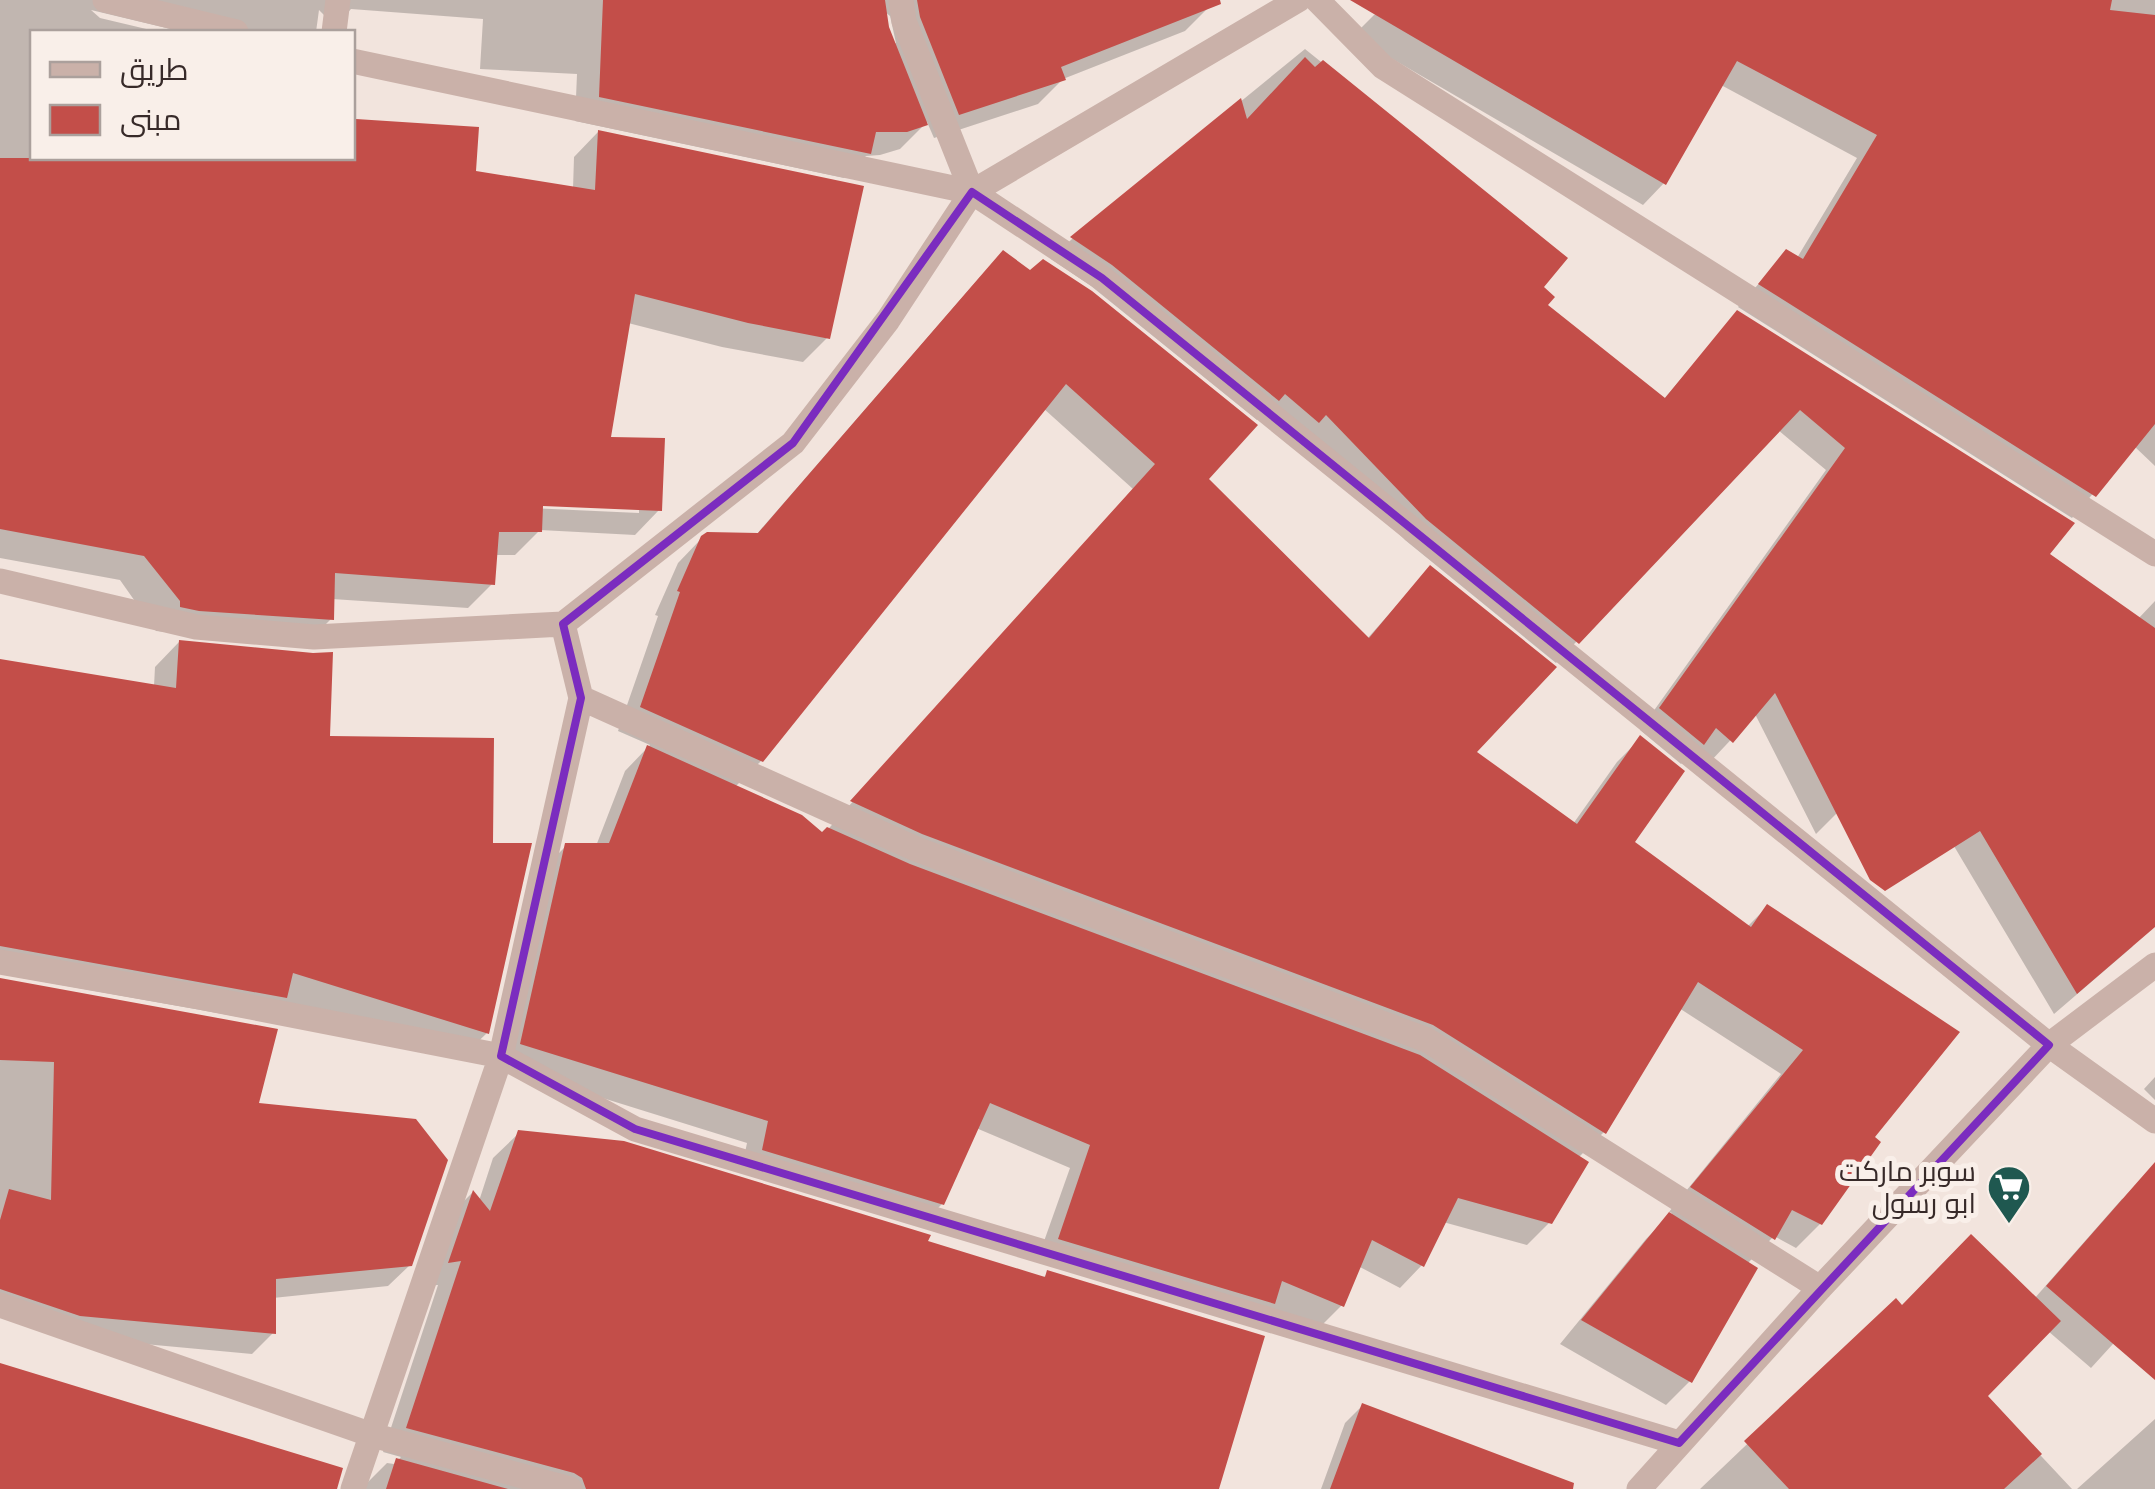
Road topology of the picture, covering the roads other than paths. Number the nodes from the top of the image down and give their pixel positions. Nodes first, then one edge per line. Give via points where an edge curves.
1 (104, 0) edge
2 (338, 0) edge
3 (902, 0) edge
4 (1298, 0) edge
5 (1317, 0) edge
6 (228, 30) edge
7 (334, 30) edge
8 (355, 62) edge
9 (972, 192) junction
10 (2155, 554) edge
11 (0, 581) edge
12 (563, 624) junction
13 (581, 698) junction
14 (0, 962) edge
15 (2155, 965) edge
16 (2048, 1045) junction
17 (502, 1056) junction
18 (2155, 1121) edge
19 (1820, 1288) junction
20 (0, 1305) edge
21 (372, 1435) junction
22 (1679, 1444) junction
23 (354, 1489) edge
24 (570, 1489) edge
25 (1639, 1489) edge

1 - 6 street
2 - 7 street
3 - 9 street via 904,21
4 - 9 street
5 - 10 street via 1383,68
8 - 9 street
9 - 12 street via 888,320 793,443
9 - 16 street via 1102,278
11 - 12 street via 196,628 314,638
12 - 13 street
13 - 17 street
13 - 19 street via 916,850 1427,1040
14 - 17 street
15 - 16 street
16 - 18 street
16 - 19 street
17 - 21 street
17 - 22 street via 635,1130
19 - 22 street
20 - 21 street
21 - 23 street
21 - 24 street
22 - 25 street

